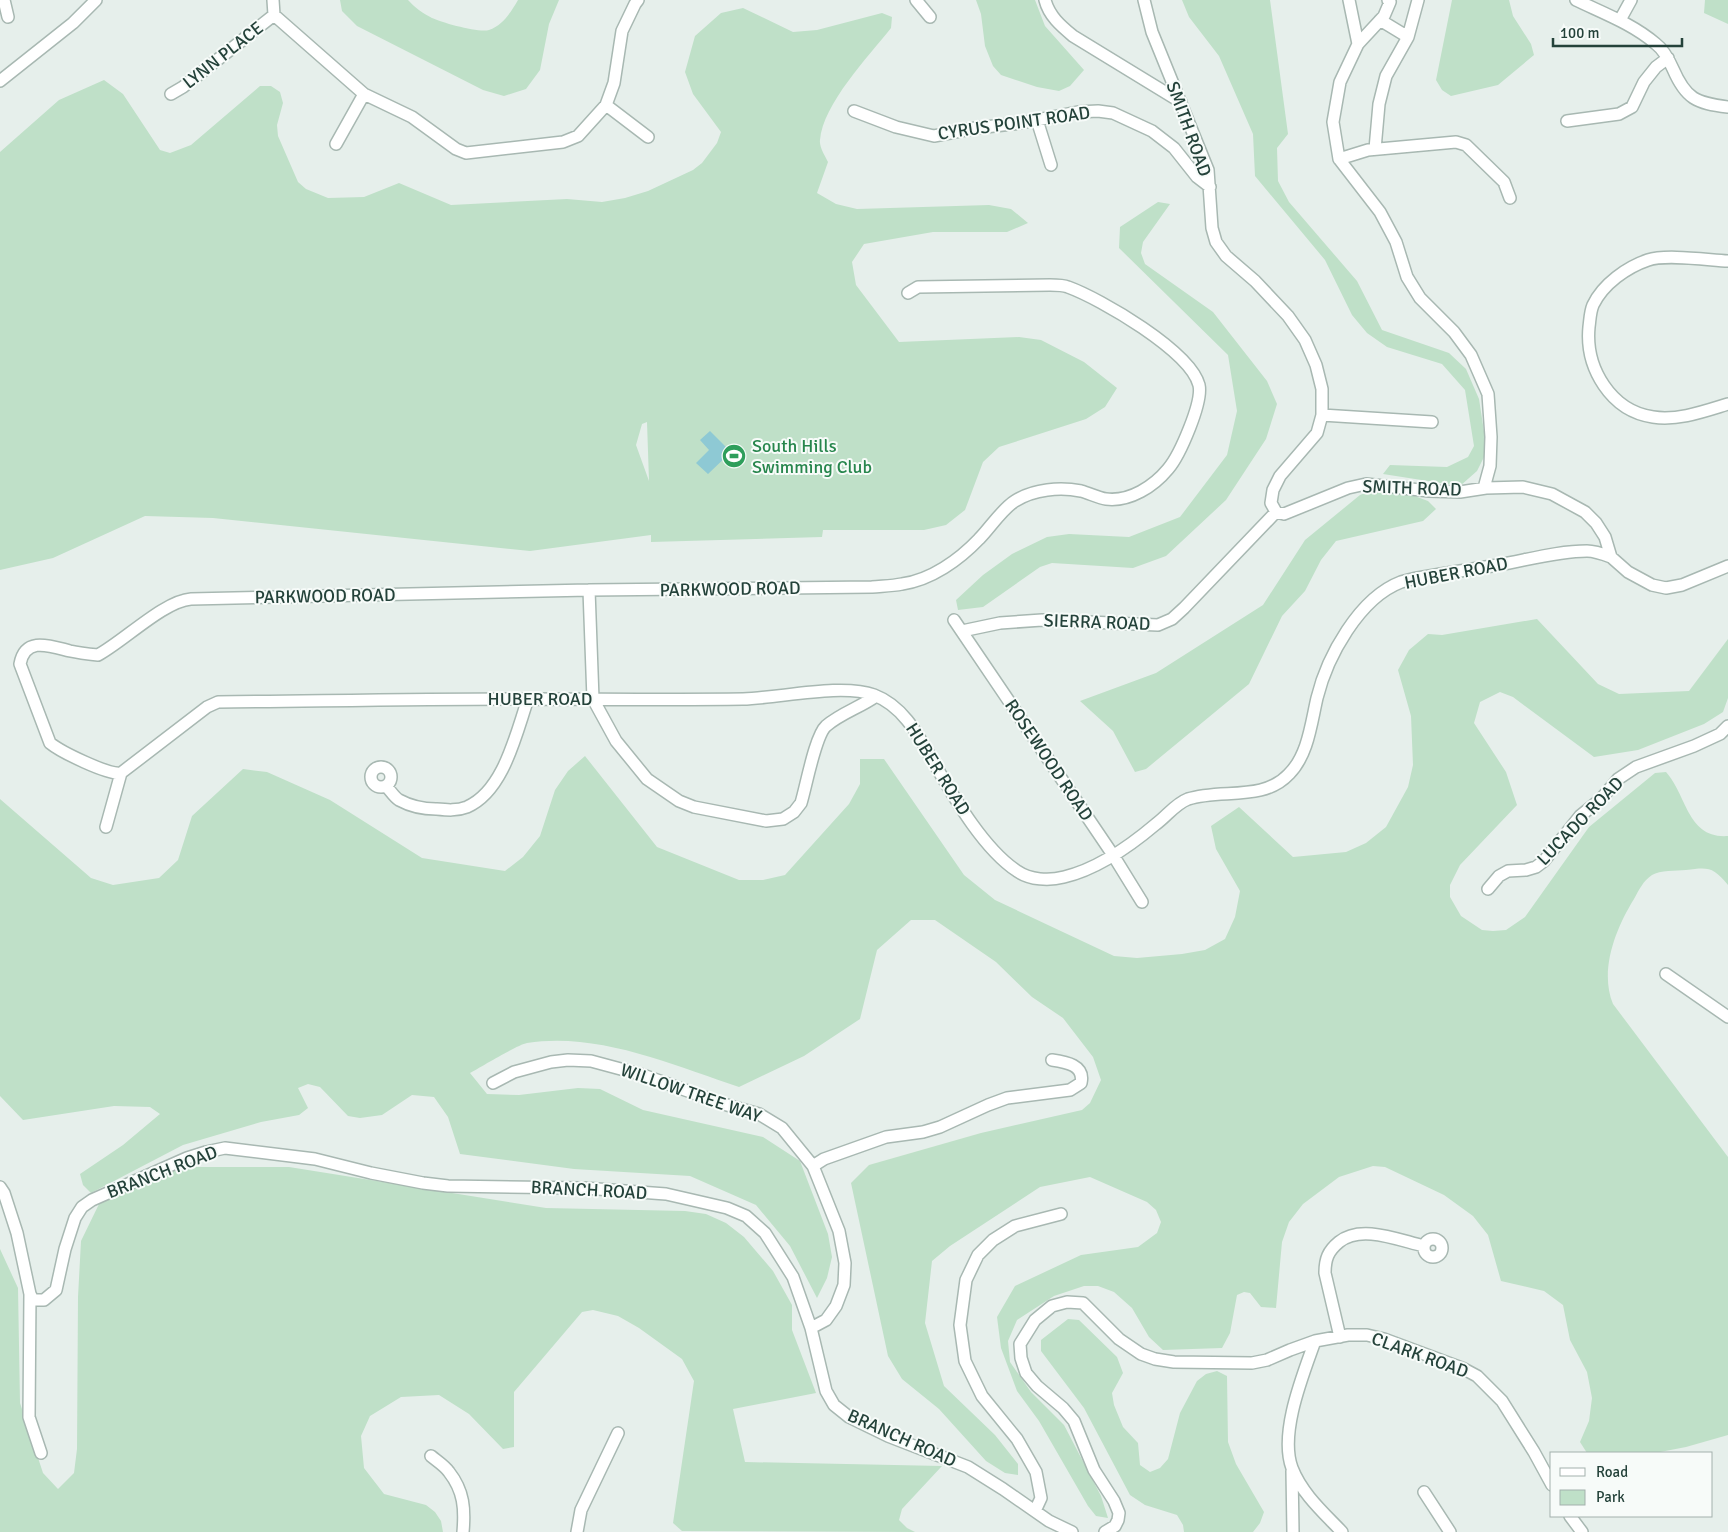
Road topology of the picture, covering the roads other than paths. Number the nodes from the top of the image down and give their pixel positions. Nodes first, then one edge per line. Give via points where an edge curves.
1 (4, 0) edge
2 (96, 0) edge
3 (272, 0) edge
4 (638, 0) edge
5 (916, 0) edge
6 (1045, 0) edge
7 (1144, 0) edge
8 (1349, 0) edge
9 (1388, 0) edge
10 (1418, 0) edge
11 (1576, 0) edge
12 (1630, 0) edge
13 (274, 15) junction
14 (8, 17) dead end
15 (930, 17) dead end
16 (1380, 20) junction
17 (1620, 20) junction
18 (1408, 37) junction
19 (1358, 44) junction
20 (1668, 58) junction
21 (0, 81) edge
22 (171, 94) dead end
23 (364, 94) junction
24 (1181, 102) junction
25 (606, 105) junction
26 (1728, 107) edge
27 (854, 111) dead end
28 (1037, 120) junction
29 (1567, 121) dead end
30 (648, 137) dead end
31 (336, 144) dead end
32 (1375, 149) junction
33 (1339, 159) junction
34 (1051, 165) dead end
35 (1210, 187) junction
36 (1510, 198) dead end
37 (1728, 261) edge
38 (908, 293) dead end
39 (1728, 404) edge
40 (1322, 416) junction
41 (1432, 422) dead end
42 (1484, 488) junction
43 (1276, 512) junction
44 (1611, 557) junction
45 (1728, 566) edge
46 (589, 590) junction
47 (954, 620) dead end
48 (962, 631) junction
49 (876, 696) junction
50 (528, 699) junction
51 (593, 699) junction
52 (1728, 726) edge
53 (121, 772) junction
54 (386, 786) dead end
55 (106, 827) dead end
56 (1113, 855) junction
57 (1488, 889) dead end
58 (1142, 902) dead end
59 (1666, 974) dead end
60 (1728, 1017) edge
61 (1052, 1060) dead end
62 (493, 1083) dead end
63 (813, 1166) junction
64 (0, 1187) edge
65 (1061, 1214) dead end
66 (1424, 1246) dead end
67 (30, 1294) junction
68 (811, 1328) junction
69 (1340, 1337) junction
70 (1315, 1341) junction
71 (618, 1433) dead end
72 (41, 1453) dead end
73 (431, 1456) dead end
74 (1292, 1467) junction
75 (1550, 1481) edge
76 (1424, 1492) dead end
77 (1035, 1511) junction
78 (1571, 1517) edge
79 (463, 1532) edge
80 (577, 1532) edge
81 (1072, 1532) edge
82 (1105, 1532) edge
83 (1293, 1532) edge
84 (1342, 1532) edge
85 (1450, 1532) edge
86 (1582, 1532) edge

1 - 14 street
2 - 21 street via 73,23
3 - 13 street
4 - 25 street via 622,31 614,84
5 - 15 street
6 - 24 street via 1057,22 1074,36
7 - 24 street, SMITH ROAD via 1152,32
8 - 19 street
9 - 16 street via 1390,2
10 - 18 street
11 - 17 street
12 - 17 street
13 - 22 street, LYNN PLACE
13 - 23 street
16 - 18 street
16 - 19 street
17 - 20 street via 1657,44
18 - 32 street via 1386,76 1378,104
19 - 33 street via 1340,82 1333,122
20 - 26 street via 1679,83 1691,98
20 - 29 street via 1644,82 1632,107 1619,114
23 - 25 street via 412,118 466,153 563,142 578,136
23 - 31 street
24 - 35 street, SMITH ROAD via 1208,170
25 - 30 street
27 - 28 street, CYRUS POINT ROAD via 896,128 934,136
28 - 34 street
28 - 35 street, CYRUS POINT ROAD via 1078,112 1113,112 1152,131 1174,148 1197,177
32 - 33 street
32 - 36 street via 1456,142 1466,145 1504,182
33 - 42 street via 1380,212 1396,242 1407,277 1420,298 1454,332 1471,355 1488,394 1490,466
35 - 40 street, SMITH ROAD via 1216,242 1226,256 1288,316 1305,340 1322,389
37 - 39 street via 1650,259 1630,268 1614,280 1593,305 1588,344 1595,370 1607,390 1638,413 1679,417
38 - 46 street, PARKWOOD ROAD via 918,287 1050,284 1090,297 1132,321 1165,343 1192,371 1199,384 1200,397 1178,455 1146,489 1126,498 1106,499 1080,491 1054,489 1015,501 954,562 904,584
40 - 41 street
40 - 43 street, SMITH ROAD via 1317,433 1280,476 1273,490 1270,503
42 - 43 street, SMITH ROAD via 1460,492 1429,491 1366,484 1284,514
42 - 44 street, SMITH ROAD via 1523,487 1552,494 1585,512 1596,523 1605,537
43 - 48 street, SIERRA ROAD via 1184,608 1172,619 1158,625 1042,620 1000,623
44 - 45 street via 1640,579 1666,588
44 - 56 street, HUBER ROAD via 1587,551 1562,554 1395,585 1369,605 1335,649 1322,680 1304,752 1287,777 1271,788 1182,801 1160,822
46 - 51 street
46 - 53 street, PARKWOOD ROAD via 181,600 98,655 44,645 26,650 20,664 50,743 110,772
47 - 48 street, ROSEWOOD ROAD
48 - 56 street, ROSEWOOD ROAD
49 - 51 street, HUBER ROAD via 841,691 749,699
49 - 51 street via 824,728 817,741 801,804 783,819 766,821 678,801 648,779 616,742
49 - 56 street, HUBER ROAD via 903,714 957,803 999,855 1020,873 1041,880 1064,878
50 - 51 street, HUBER ROAD
50 - 53 street, HUBER ROAD via 218,702
50 - 54 street via 503,768 486,794 467,807 451,810 423,808 399,800
52 - 57 street, LUCADO ROAD via 1720,734 1636,767 1618,778 1601,799 1580,816 1544,861 1526,870 1508,871
53 - 55 street
56 - 58 street, ROSEWOOD ROAD
59 - 60 street
61 - 63 street via 1069,1063 1079,1069 1083,1076 1081,1083 1070,1090 1007,1098 940,1127 886,1137
62 - 63 street, WILLOW TREE WAY via 514,1072 551,1062 590,1061 759,1114 782,1128
63 - 68 street, WILLOW TREE WAY via 840,1231 845,1263 844,1284 836,1306 826,1320
64 - 67 street via 17,1232
65 - 77 street via 1015,1226 993,1240 978,1255 966,1280 960,1325 965,1361 982,1396 1016,1439 1036,1472 1041,1498
66 - 69 street via 1358,1233 1335,1245 1325,1262 1325,1272
67 - 68 street, BRANCH ROAD via 33,1300 39,1301 52,1296 56,1290 65,1249 82,1207 108,1192 187,1158 225,1148 315,1159 371,1173 448,1186 584,1188 656,1193 727,1208 746,1216 766,1233 793,1277
67 - 72 street via 29,1417
68 - 77 street, BRANCH ROAD via 826,1392 834,1405 849,1417 888,1436 968,1468
69 - 70 street, CLARK ROAD
69 - 75 street, CLARK ROAD via 1366,1335 1384,1339 1478,1376 1502,1401
70 - 74 street via 1298,1389 1288,1435
70 - 82 street, CLARK ROAD via 1252,1363 1174,1362 1141,1354 1119,1338 1083,1303 1067,1302 1052,1306 1034,1320 1020,1344 1026,1373 1074,1421 1094,1470 1114,1501 1118,1520
71 - 80 street via 582,1510
73 - 79 street via 449,1472 461,1494 465,1512
74 - 83 street
74 - 84 street via 1308,1495
76 - 85 street
77 - 81 street, BRANCH ROAD
78 - 86 street

